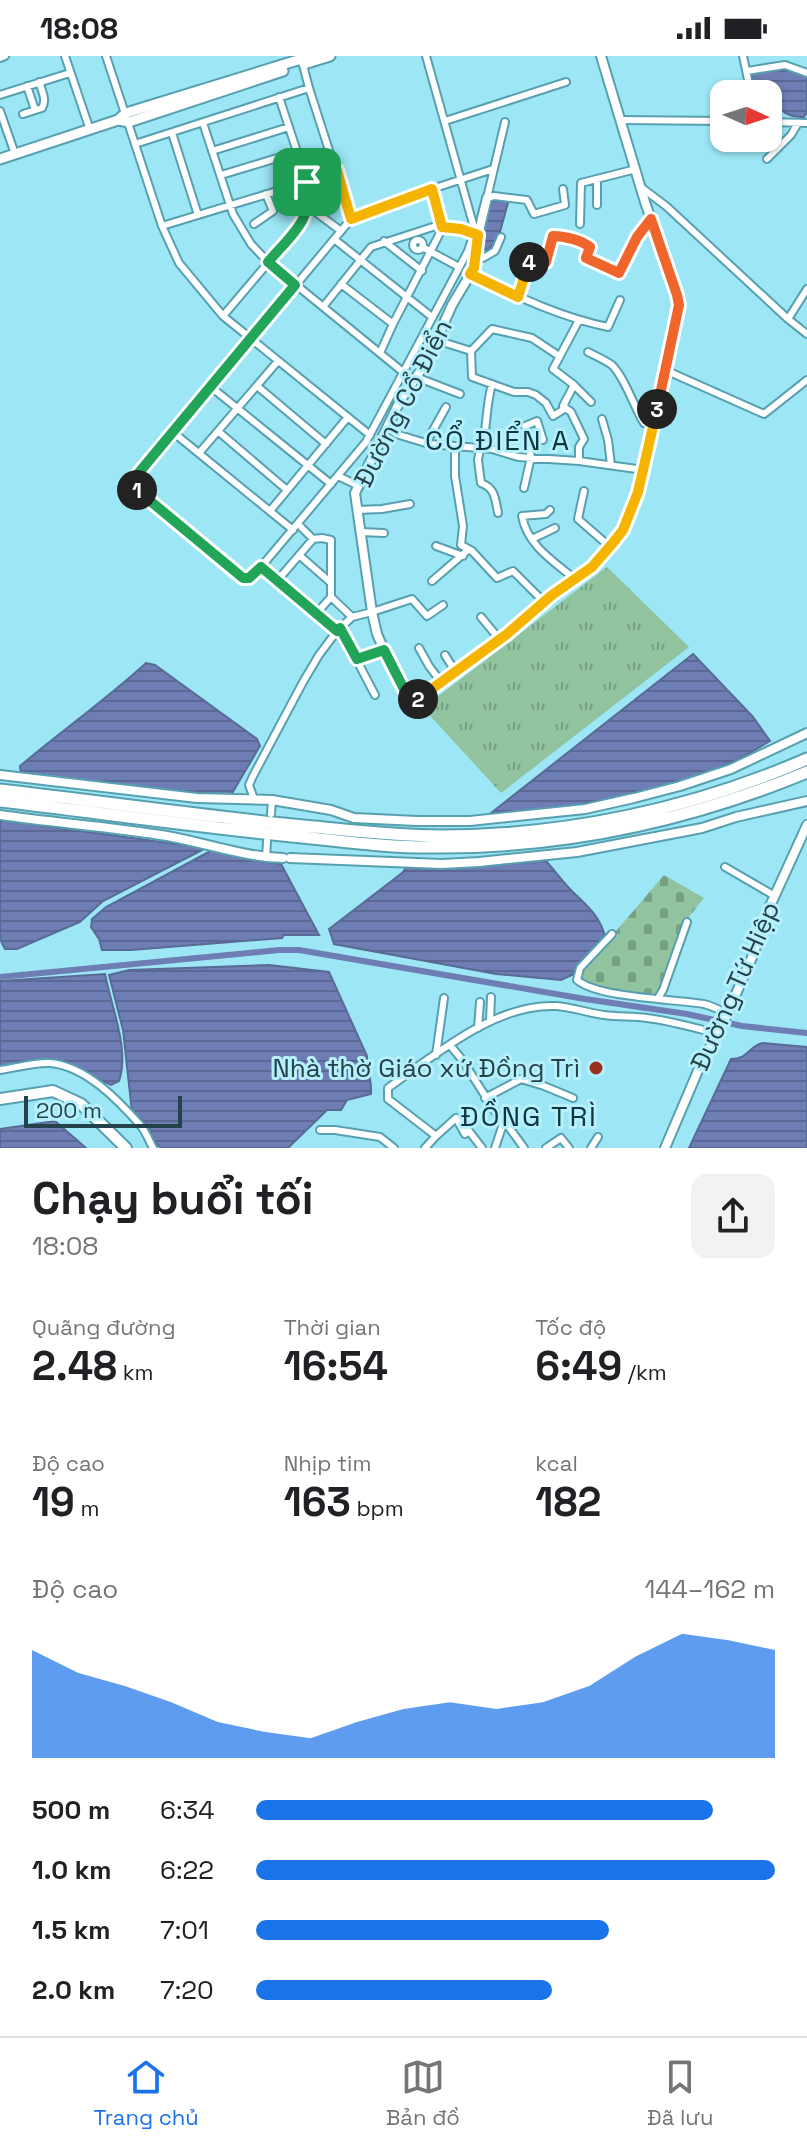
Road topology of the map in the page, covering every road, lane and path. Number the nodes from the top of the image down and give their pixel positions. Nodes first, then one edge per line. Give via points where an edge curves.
1 (65, 56) edge
2 (106, 56) edge
3 (330, 56) edge
4 (435, 56) edge
5 (601, 56) edge
6 (743, 56) edge
7 (426, 57) edge
8 (304, 58) edge
9 (747, 71) junction
10 (70, 73) junction
11 (807, 73) edge
12 (749, 80) edge
13 (39, 82) junction
14 (566, 82) dead end
15 (27, 86) junction
16 (309, 88) junction
17 (0, 95) edge
18 (279, 97) junction
19 (35, 110) junction
20 (0, 111) edge
21 (23, 114) dead end
22 (124, 118) junction
23 (621, 120) junction
24 (445, 121) junction
25 (710, 121) edge
26 (505, 122) dead end
27 (782, 122) edge
28 (203, 123) junction
29 (798, 123) junction
30 (807, 123) edge
31 (289, 127) junction
32 (90, 130) junction
33 (172, 133) junction
34 (135, 144) junction
35 (212, 151) junction
36 (297, 152) junction
37 (15, 154) junction
38 (770, 156) dead end
39 (0, 159) edge
40 (493, 169) junction
41 (636, 169) junction
42 (337, 170) junction
43 (221, 175) junction
44 (462, 179) junction
45 (597, 179) junction
46 (307, 182) junction
47 (642, 188) junction
48 (432, 189) junction
49 (563, 189) dead end
50 (266, 194) junction
51 (487, 198) junction
52 (230, 205) junction
53 (597, 205) dead end
54 (309, 207) junction
55 (198, 215) junction
56 (351, 219) junction
57 (651, 219) junction
58 (254, 224) dead end
59 (580, 224) dead end
60 (162, 226) junction
61 (442, 226) junction
62 (341, 231) junction
63 (414, 232) junction
64 (476, 234) junction
65 (501, 237) dead end
66 (334, 239) junction
67 (384, 241) junction
68 (418, 248) junction
69 (476, 251) junction
70 (432, 252) junction
71 (406, 258) junction
72 (360, 261) junction
73 (268, 262) junction
74 (459, 267) junction
75 (422, 271) junction
76 (470, 274) junction
77 (341, 284) junction
78 (295, 285) junction
79 (807, 289) edge
80 (518, 297) junction
81 (407, 299) junction
82 (620, 300) dead end
83 (323, 307) junction
84 (223, 316) junction
85 (432, 317) junction
86 (788, 319) junction
87 (579, 320) junction
88 (393, 324) junction
89 (807, 334) edge
90 (251, 338) junction
91 (436, 340) junction
92 (471, 351) junction
93 (588, 352) dead end
94 (380, 353) junction
95 (559, 356) junction
96 (409, 360) junction
97 (278, 361) junction
98 (423, 367) junction
99 (665, 370) junction
100 (403, 372) junction
101 (416, 377) junction
102 (807, 380) edge
103 (492, 384) junction
104 (574, 385) junction
105 (257, 386) junction
106 (211, 387) junction
107 (460, 394) dead end
108 (591, 402) dead end
109 (446, 407) dead end
110 (566, 408) junction
111 (238, 409) junction
112 (348, 417) junction
113 (602, 419) dead end
114 (653, 425) junction
115 (387, 427) junction
116 (219, 432) junction
117 (174, 433) junction
118 (370, 435) junction
119 (543, 440) dead end
120 (426, 443) junction
121 (326, 444) junction
122 (455, 448) junction
123 (481, 449) junction
124 (200, 452) junction
125 (531, 457) junction
126 (579, 461) junction
127 (308, 465) junction
128 (611, 465) junction
129 (644, 470) junction
130 (338, 476) junction
131 (331, 484) junction
132 (359, 486) junction
133 (524, 488) dead end
134 (287, 490) junction
135 (584, 491) dead end
136 (410, 504) dead end
137 (357, 510) junction
138 (550, 510) dead end
139 (270, 511) junction
140 (498, 513) dead end
141 (295, 527) junction
142 (555, 528) dead end
143 (361, 532) junction
144 (384, 533) dead end
145 (313, 539) junction
146 (532, 539) junction
147 (436, 546) dead end
148 (609, 546) junction
149 (466, 553) junction
150 (299, 555) junction
151 (261, 567) junction
152 (575, 579) junction
153 (277, 581) junction
154 (432, 581) dead end
155 (330, 582) junction
156 (331, 597) junction
157 (544, 602) junction
158 (443, 605) dead end
159 (372, 612) junction
160 (316, 614) junction
161 (352, 617) junction
162 (481, 617) dead end
163 (339, 630) junction
164 (500, 640) junction
165 (419, 648) dead end
166 (384, 650) junction
167 (445, 655) dead end
168 (357, 659) junction
169 (455, 671) junction
170 (441, 682) junction
171 (375, 695) dead end
172 (807, 733) edge
173 (807, 759) edge
174 (807, 772) edge
175 (0, 775) edge
176 (0, 790) edge
177 (254, 799) junction
178 (272, 800) junction
179 (0, 801) edge
180 (807, 801) edge
181 (271, 814) dead end
182 (0, 815) edge
183 (807, 825) edge
184 (267, 841) dead end
185 (266, 858) junction
186 (725, 867) dead end
187 (775, 896) junction
188 (687, 922) dead end
189 (612, 934) dead end
190 (491, 997) dead end
191 (444, 998) dead end
192 (658, 998) junction
193 (480, 1002) dead end
194 (726, 1016) junction
195 (490, 1021) junction
196 (478, 1028) junction
197 (720, 1032) junction
198 (450, 1045) junction
199 (436, 1055) junction
200 (0, 1070) edge
201 (485, 1098) junction
202 (573, 1098) dead end
203 (0, 1099) edge
204 (503, 1124) junction
205 (320, 1130) dead end
206 (436, 1136) junction
207 (598, 1137) dead end
208 (126, 1148) edge
209 (153, 1148) edge
210 (394, 1148) edge
211 (425, 1148) edge
212 (482, 1148) edge
213 (495, 1148) edge
214 (524, 1148) edge
215 (546, 1148) edge
216 (569, 1148) edge
217 (591, 1148) edge
218 (665, 1148) edge

1 - 10 street
2 - 22 street
3 - 8 main road
4 - 7 street
5 - 23 street, Đường Cổ Điển
6 - 9 street
7 - 24 street
8 - 16 street
8 - 22 main road
9 - 11 street via 785,65
9 - 12 street
10 - 13 street
10 - 32 street
13 - 15 street
13 - 19 street via 45,102
14 - 24 street
15 - 17 street
15 - 19 street
16 - 18 street
16 - 42 street
18 - 28 street
18 - 31 street
19 - 21 street
20 - 37 street
22 - 32 main road
22 - 34 street
23 - 25 street
23 - 41 street, Đường Cổ Điển
24 - 44 street
26 - 40 street
27 - 29 street
28 - 33 street
28 - 35 street
29 - 30 street
29 - 38 street
31 - 35 street
31 - 36 street
32 - 37 main road
33 - 34 street
33 - 55 street
34 - 60 street
35 - 43 street
36 - 43 street
36 - 46 street
37 - 39 main road
40 - 44 street
40 - 51 street
41 - 45 street
41 - 47 street, Đường Cổ Điển
42 - 46 street
42 - 56 street
43 - 52 street
44 - 48 street
44 - 64 street
45 - 53 street
45 - 59 street via 581,183
46 - 50 street
46 - 54 street
47 - 57 street, Đường Cổ Điển
47 - 86 street
48 - 56 street
48 - 61 street
49 - 51 street via 565,205 534,214 527,200
50 - 52 street
50 - 58 street via 273,212
51 - 64 street, Đường Cổ Điển
52 - 55 street
52 - 73 street via 240,229
54 - 62 street
54 - 73 street
55 - 60 street
56 - 62 street
57 - 80 street via 619,273 586,258 586,243 553,236 546,262 530,259
57 - 99 street, Đường Cổ Điển via 679,305
60 - 84 street via 179,263
61 - 63 street
61 - 64 street
61 - 70 street
62 - 66 street
63 - 67 street
63 - 68 street via 421,241
64 - 69 street, Đường Cổ Điển
64 - 74 street
65 - 69 street via 495,251 483,258
66 - 72 street
66 - 78 street
67 - 71 street
67 - 72 street
68 - 70 street
68 - 71 street
69 - 76 street, Đường Cổ Điển
70 - 74 street
70 - 75 street
71 - 75 street
72 - 77 street
72 - 81 street
73 - 78 street
73 - 84 street
74 - 85 street
75 - 81 street
76 - 80 street
76 - 91 street, Đường Cổ Điển
77 - 83 street
77 - 88 street
78 - 83 street
78 - 90 street
79 - 86 street
80 - 87 street
81 - 85 street
81 - 88 street
82 - 87 street via 608,327
83 - 94 street
84 - 90 street
85 - 96 street
86 - 89 street
87 - 95 street
88 - 94 street
90 - 97 street
90 - 106 street
91 - 92 street
91 - 98 street, Đường Cổ Điển
92 - 95 street via 492,329 532,338
92 - 103 street via 472,377
93 - 114 street via 610,364 644,423
94 - 100 street
95 - 104 street via 553,369
96 - 98 street
96 - 100 street
97 - 105 street
97 - 112 street
98 - 101 street, Đường Cổ Điển
99 - 102 street via 764,414
99 - 114 street, Đường Cổ Điển
100 - 118 street
101 - 107 street
101 - 115 street, Đường Cổ Điển
103 - 110 street via 536,395 553,416
103 - 123 street
104 - 108 street
104 - 110 street via 563,402
105 - 111 street
105 - 121 street
106 - 111 street
106 - 117 street
109 - 120 street
110 - 126 street via 584,439
111 - 116 street
111 - 127 street
112 - 118 street
112 - 121 street
113 - 128 street
114 - 129 street, Đường Cổ Điển
115 - 120 street
115 - 132 street, Đường Cổ Điển
116 - 124 street
116 - 134 street
117 - 124 street
117 - 151 street via 137,475 138,492 243,578
118 - 130 street
119 - 125 street via 537,421 525,426
120 - 122 street
121 - 127 street
122 - 123 street
122 - 149 street via 461,545
123 - 125 street
123 - 140 street via 481,483 493,491
124 - 139 street
125 - 126 street
125 - 133 street
126 - 128 street
127 - 131 street
127 - 134 street
128 - 129 street
129 - 148 street, Đường Cổ Điển via 623,530
130 - 131 street
130 - 132 street
131 - 141 street
132 - 137 street, Đường Cổ Điển
134 - 139 street
135 - 148 street via 578,519
136 - 137 street
137 - 143 street, Đường Cổ Điển
138 - 146 street via 522,516
139 - 141 street
141 - 145 street
141 - 151 street
142 - 146 street
143 - 144 street
143 - 159 street, Đường Cổ Điển
145 - 150 street
145 - 155 street via 332,543
146 - 152 street
147 - 149 street
148 - 152 street, Đường Cổ Điển
149 - 154 street
149 - 157 street via 472,551 497,578 513,571
150 - 153 street
150 - 155 street
151 - 153 street
152 - 157 street, Đường Cổ Điển
153 - 160 street
155 - 156 street
156 - 160 street
156 - 161 street
157 - 164 street, Đường Cổ Điển
158 - 159 street via 427,616 412,599
159 - 161 street
159 - 166 street, Đường Cổ Điển
160 - 163 street
161 - 163 street
162 - 164 street
163 - 168 street
163 - 177 street via 311,668 253,776 249,785
164 - 169 street, Đường Cổ Điển
165 - 170 street
166 - 168 street
166 - 170 street, Đường Cổ Điển via 413,702
167 - 169 street
168 - 171 street
169 - 170 street, Đường Cổ Điển
172 - 178 street via 680,786 571,811 417,821 354,818
173 - 176 highway via 715,794 642,813 492,834 400,835
174 - 179 highway via 645,824 490,846 383,845
175 - 177 street via 197,798
177 - 178 street
178 - 181 street
180 - 185 street via 577,852 442,864
182 - 185 street via 167,837
183 - 187 street, Đường Tứ Hiệp
184 - 185 street
186 - 187 street
187 - 194 street, Đường Tứ Hiệp
188 - 192 street
189 - 192 street via 580,968 577,980 601,991
190 - 195 street
191 - 199 street
192 - 194 street via 708,1005
193 - 196 street
194 - 197 street, Đường Tứ Hiệp
195 - 196 street
195 - 197 street via 530,1007 558,1006
196 - 198 street
197 - 218 street, Đường Tứ Hiệp
198 - 199 street
198 - 201 street
199 - 206 street via 388,1088 387,1094
200 - 209 street via 46,1063 83,1075 123,1107
201 - 202 street via 521,1079
201 - 204 street
203 - 208 main road via 53,1091 81,1104
204 - 213 street
204 - 214 street
205 - 210 street via 380,1137
206 - 211 street
206 - 212 street via 456,1118
207 - 217 street
215 - 216 street via 561,1138

